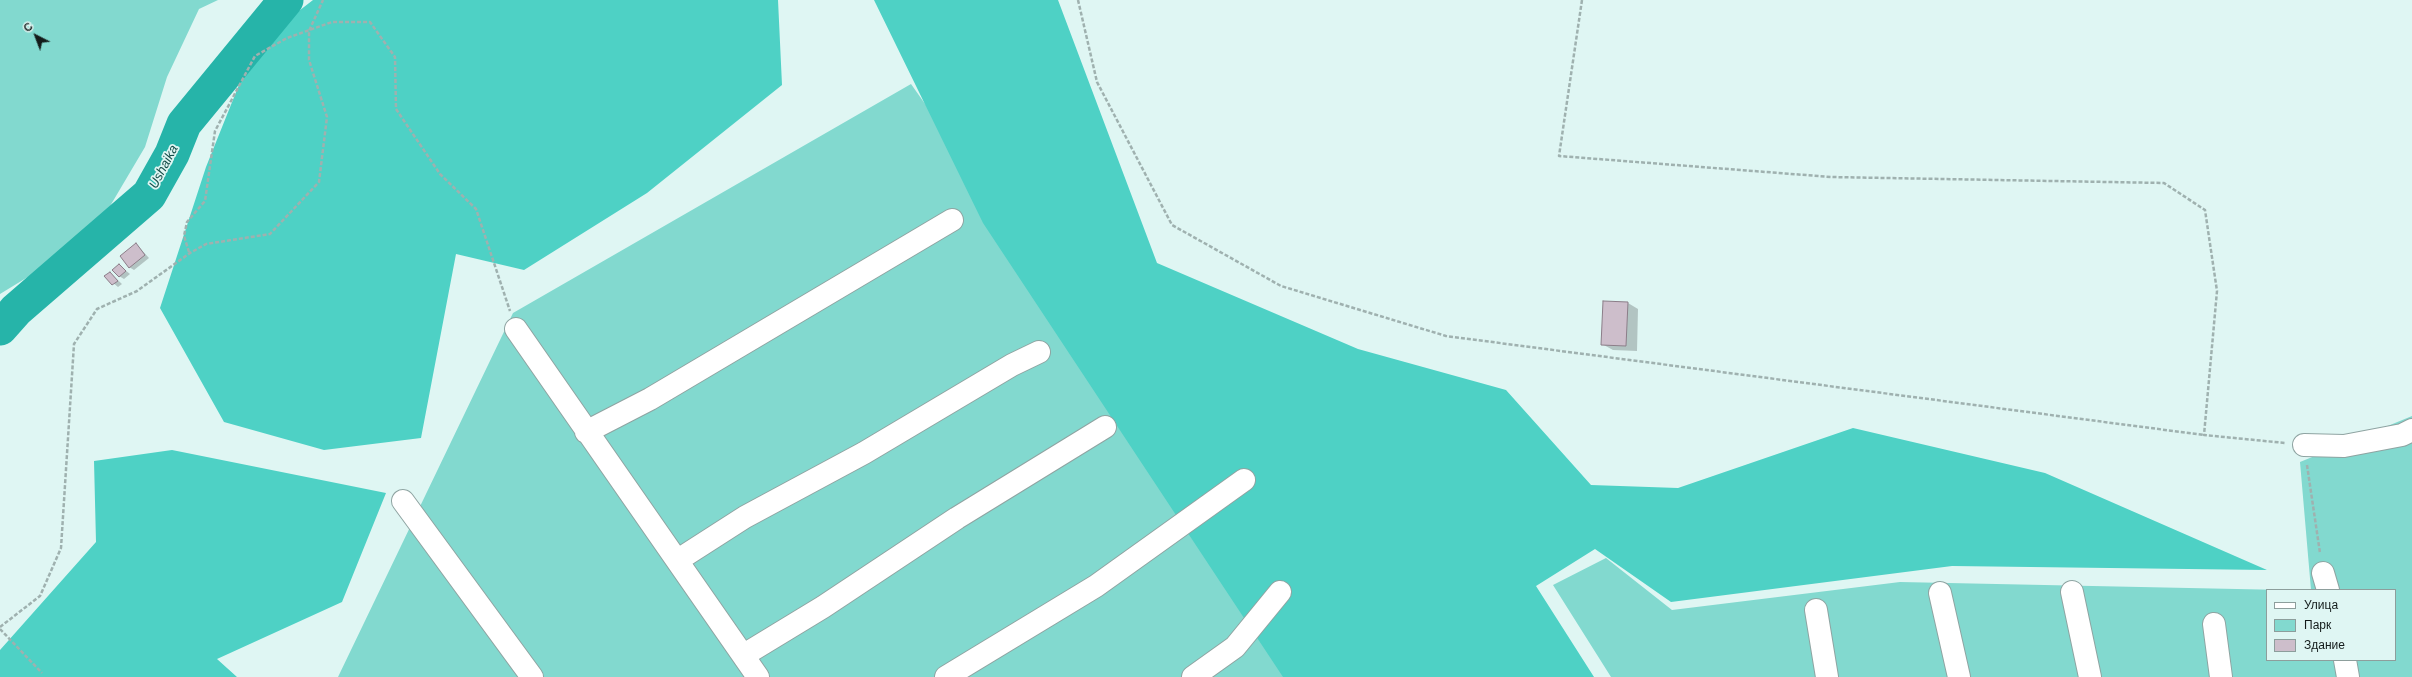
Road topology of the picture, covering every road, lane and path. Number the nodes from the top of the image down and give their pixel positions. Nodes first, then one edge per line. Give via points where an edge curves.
1 (323, 0) edge
2 (1078, 0) edge
3 (1582, 0) edge
4 (309, 31) junction
5 (952, 220) dead end
6 (190, 253) junction
7 (516, 329) joint
8 (1039, 352) dead end
9 (1105, 427) dead end
10 (2412, 430) edge
11 (586, 432) junction
12 (2204, 435) junction
13 (2304, 445) junction
14 (1244, 480) dead end
15 (403, 500) dead end
16 (678, 560) junction
17 (2325, 581) edge
18 (1280, 592) dead end
19 (2072, 592) dead end
20 (1940, 593) dead end
21 (1816, 610) dead end
22 (2214, 624) dead end
23 (0, 628) edge
24 (744, 655) junction
25 (2345, 661) edge
26 (42, 673) dead end
27 (532, 677) edge
28 (758, 677) edge
29 (946, 677) edge
30 (1193, 677) edge
31 (1827, 677) edge
32 (1959, 677) edge
33 (2090, 677) edge
34 (2221, 677) edge
35 (2348, 677) edge

1 - 4 path
2 - 12 path via 1097,82 1172,225 1281,286 1446,336
3 - 12 path via 1559,156 1831,177 2164,183 2205,210 2217,291
4 - 6 path via 287,38 255,56 215,131 205,201 188,222 184,236
4 - 6 path via 308,60 327,116 319,182 270,234 206,244
4 - 7 path via 332,22 370,22 395,57 396,108 440,174 476,209
5 - 11 street via 650,398
6 - 23 path via 137,291 97,309 74,344 61,548 40,596
7 - 11 street
8 - 16 street via 1012,365 864,454 744,518
9 - 24 street via 957,518 823,607
10 - 13 street via 2402,435 2344,446
11 - 16 street
12 - 13 path
13 - 17 path
14 - 29 street via 1096,586
15 - 27 street
16 - 24 street
18 - 30 street via 1235,647
19 - 33 street
20 - 32 street
21 - 31 street
22 - 34 street
23 - 26 path
24 - 28 street
25 - 35 street

